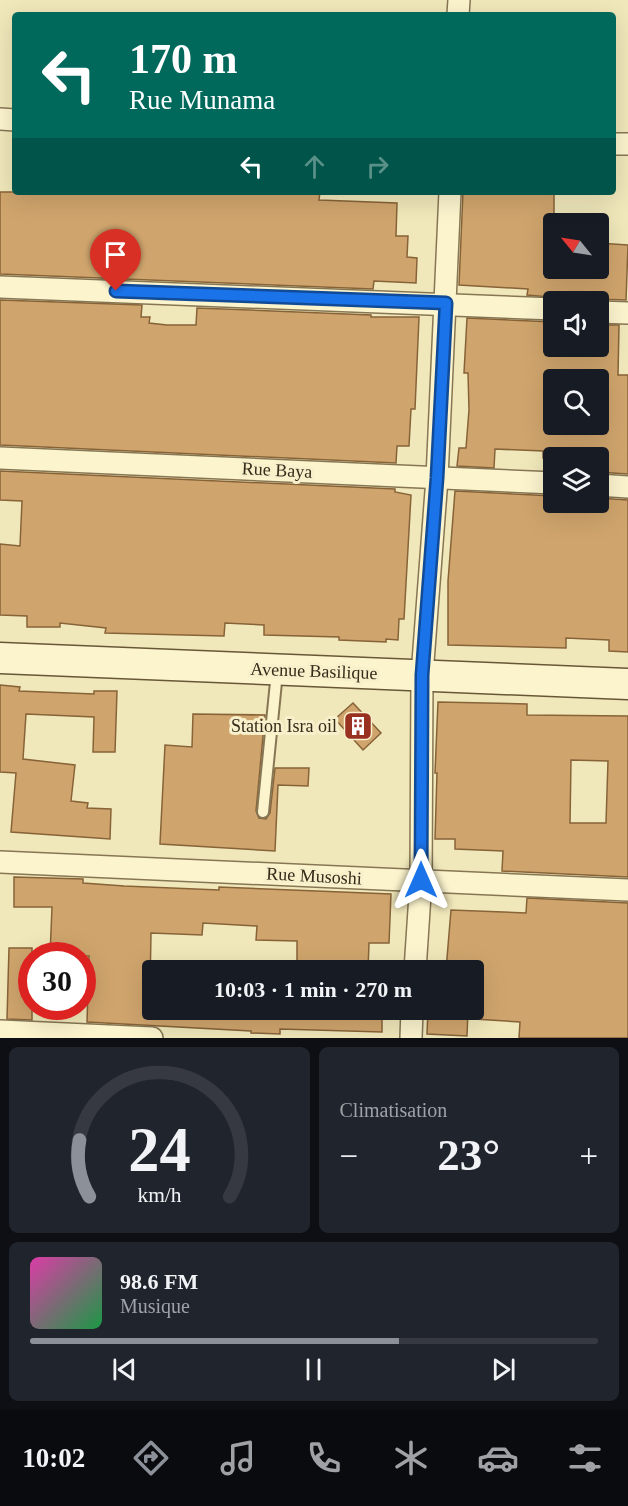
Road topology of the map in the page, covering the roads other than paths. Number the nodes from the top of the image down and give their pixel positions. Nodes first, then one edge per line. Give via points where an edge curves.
1 (450, 195) edge
2 (0, 286) edge
3 (446, 303) junction
4 (543, 308) edge
5 (609, 312) edge
6 (628, 313) edge
7 (0, 458) edge
8 (437, 478) junction
9 (543, 483) edge
10 (609, 485) edge
11 (628, 486) edge
12 (0, 658) edge
13 (278, 669) junction
14 (422, 675) junction
15 (628, 684) edge
16 (263, 812) dead end
17 (0, 862) edge
18 (421, 880) junction
19 (628, 890) edge
20 (416, 960) edge
21 (412, 1020) edge
22 (0, 1031) edge
23 (152, 1038) edge
24 (411, 1038) edge

1 - 3 street
2 - 3 street
3 - 4 street
3 - 8 street
5 - 6 street
7 - 8 street, Rue Baya
8 - 9 street, Rue Baya
8 - 14 street
10 - 11 street
12 - 13 street, Avenue Basilique
13 - 14 street, Avenue Basilique
13 - 16 lane
14 - 15 street, Avenue Basilique
14 - 18 street
17 - 18 street, Rue Musoshi
18 - 19 street, Rue Musoshi
18 - 20 street
21 - 24 street
22 - 23 street

